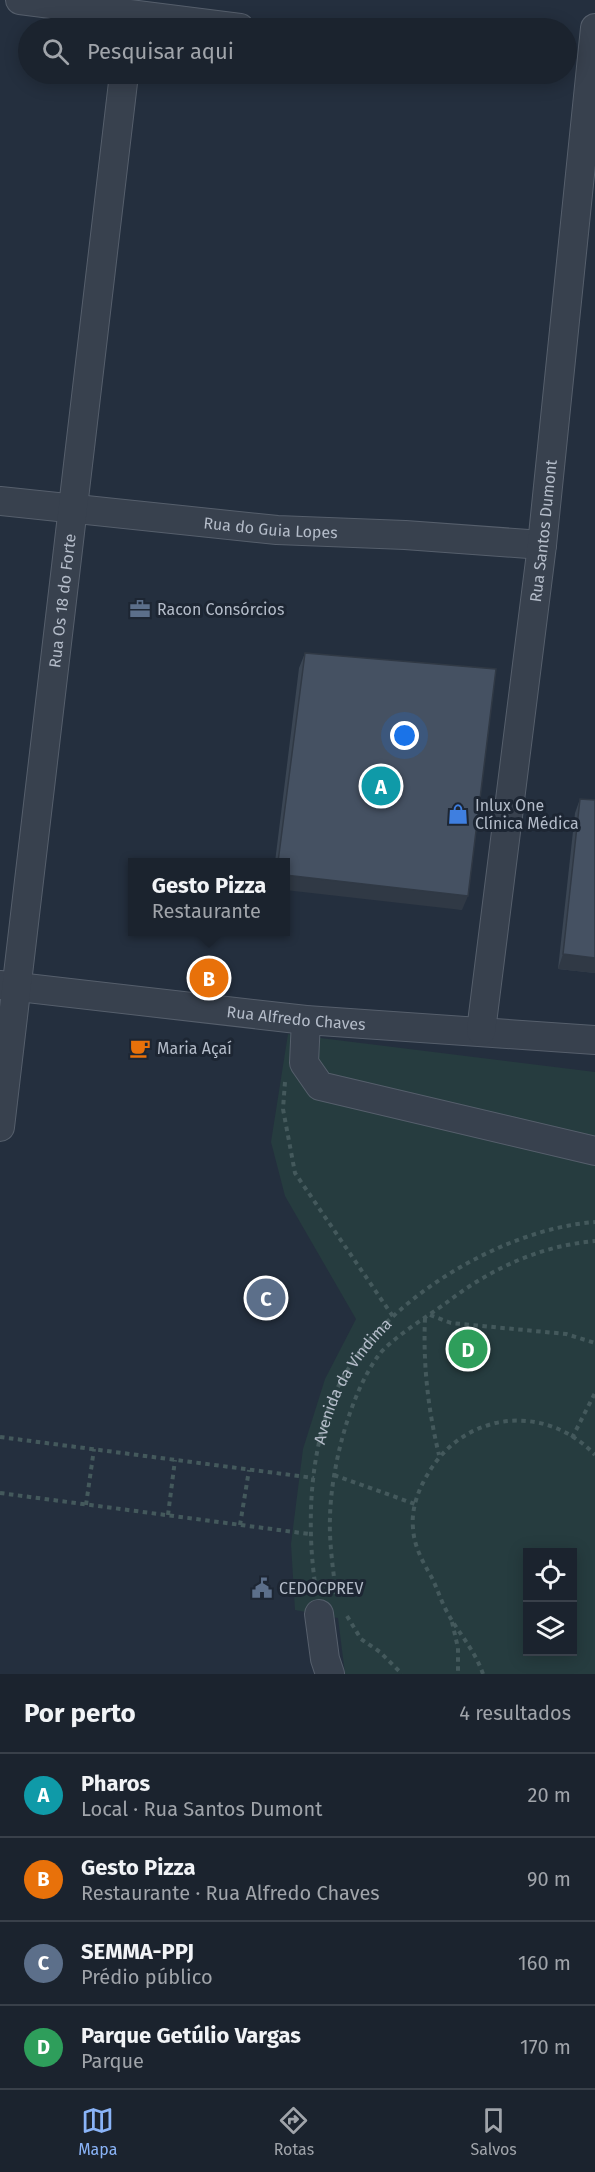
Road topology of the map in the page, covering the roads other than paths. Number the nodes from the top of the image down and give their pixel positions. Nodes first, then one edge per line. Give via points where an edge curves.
1 (20, 0) edge
2 (131, 14) edge
3 (162, 18) edge
4 (595, 28) edge
5 (584, 71) edge
6 (123, 84) edge
7 (0, 501) edge
8 (73, 509) junction
9 (542, 545) junction
10 (8, 986) edge
11 (306, 1020) junction
12 (481, 1031) junction
13 (595, 1040) edge
14 (0, 1127) edge
15 (595, 1151) edge
16 (333, 1608) road end
17 (330, 1674) edge

1 - 2 street
2 - 3 street
4 - 5 street, Rua Santos Dumont
5 - 9 street, Rua Santos Dumont
6 - 8 street, Rua Os 18 do Forte
7 - 8 street, Rua do Guia Lopes
8 - 9 street, Rua do Guia Lopes via 277,530
8 - 10 street, Rua Os 18 do Forte
9 - 12 street, Rua Santos Dumont
10 - 11 street, Rua Alfredo Chaves
10 - 14 street, Rua Os 18 do Forte
11 - 12 street, Rua Alfredo Chaves
11 - 15 street via 304,1063 320,1086
12 - 13 street, Rua Alfredo Chaves
16 - 17 street via 325,1659

